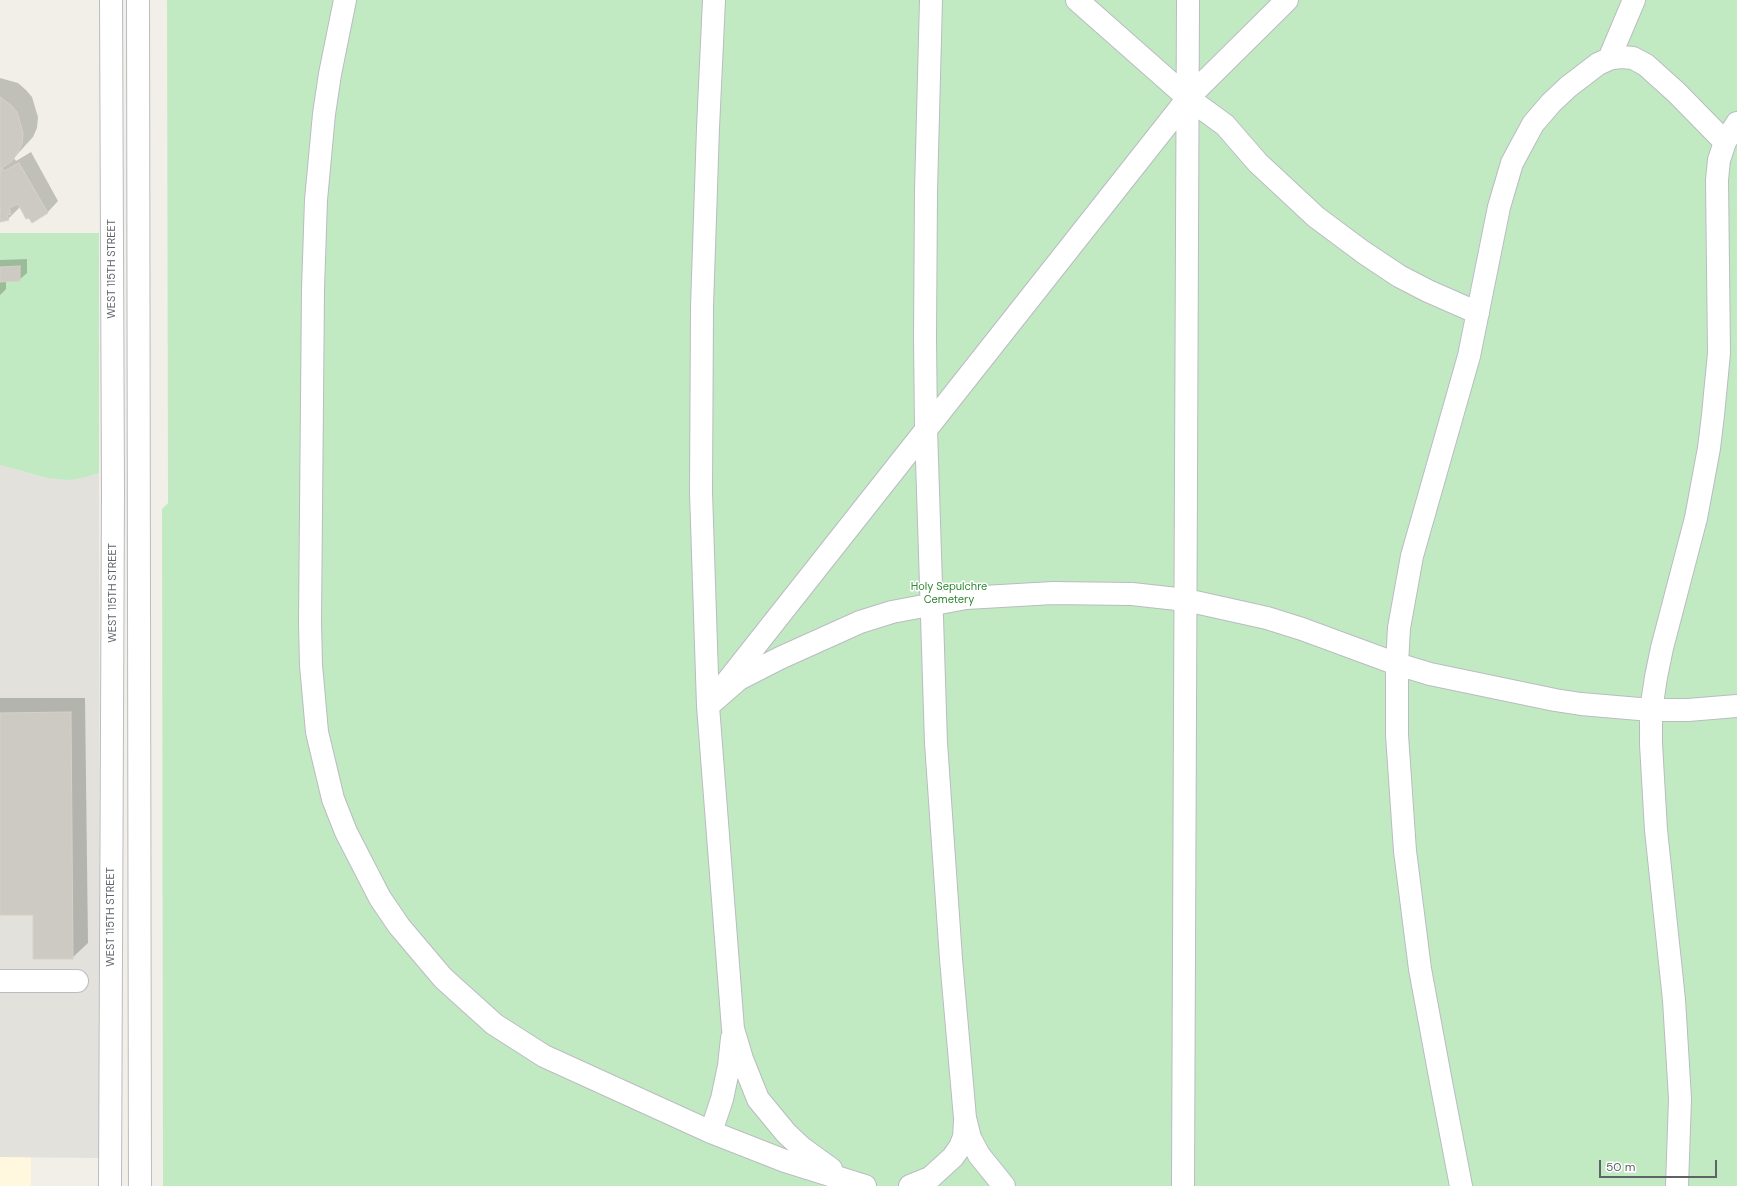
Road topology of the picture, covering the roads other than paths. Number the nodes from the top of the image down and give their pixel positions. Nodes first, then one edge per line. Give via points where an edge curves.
1 (111, 0) edge
2 (138, 0) edge
3 (345, 0) edge
4 (714, 0) edge
5 (931, 0) edge
6 (1077, 0) edge
7 (1188, 0) edge
8 (1287, 0) edge
9 (1634, 0) edge
10 (1609, 59) junction
11 (1188, 98) junction
12 (1737, 123) edge
13 (1725, 142) junction
14 (1478, 314) junction
15 (926, 428) junction
16 (1186, 600) junction
17 (932, 605) junction
18 (1397, 664) junction
19 (708, 706) junction
20 (1737, 706) edge
21 (1652, 710) junction
22 (0, 981) edge
23 (78, 981) dead end
24 (733, 1029) junction
25 (965, 1118) junction
26 (711, 1132) junction
27 (863, 1185) edge
28 (110, 1186) edge
29 (140, 1186) edge
30 (910, 1186) edge
31 (1004, 1186) edge
32 (1183, 1186) edge
33 (1461, 1186) edge
34 (1677, 1186) edge

1 - 28 street, WEST 115TH STREET via 113,508
2 - 29 street
3 - 26 street via 330,74 321,143 313,289 310,665 317,732 333,799 346,832 380,898 399,926 443,978 468,1002 494,1024 544,1056
4 - 19 street via 701,322 701,492
5 - 15 street via 926,191
6 - 11 street
7 - 11 street
8 - 11 street
9 - 10 street
10 - 13 street via 1633,58 1646,65
10 - 14 street via 1598,64 1550,103 1522,142 1512,163 1501,200
11 - 14 street via 1225,125 1258,163 1295,198 1344,238 1399,276
11 - 15 street
11 - 16 street
12 - 13 street
13 - 21 street via 1719,160 1717,180 1719,353 1713,415 1696,518 1662,648
14 - 18 street via 1468,363 1412,556 1399,628
15 - 17 street
15 - 19 street
16 - 17 street via 1132,594 1053,593 966,598
16 - 18 street via 1267,618
16 - 32 street
17 - 19 street via 892,612 860,622 780,658 739,679
17 - 25 street via 938,774
18 - 21 street via 1430,674 1555,700
18 - 33 street via 1397,735 1405,851 1420,969
19 - 24 street
20 - 21 street
21 - 34 street via 1651,744 1656,830 1674,1000 1680,1099
22 - 23 street
24 - 26 street via 722,1099
24 - 27 street via 758,1099 771,1116 786,1133 824,1166
25 - 30 street via 964,1136 953,1157 930,1178
25 - 31 street via 970,1138 979,1155
26 - 27 street via 784,1161

